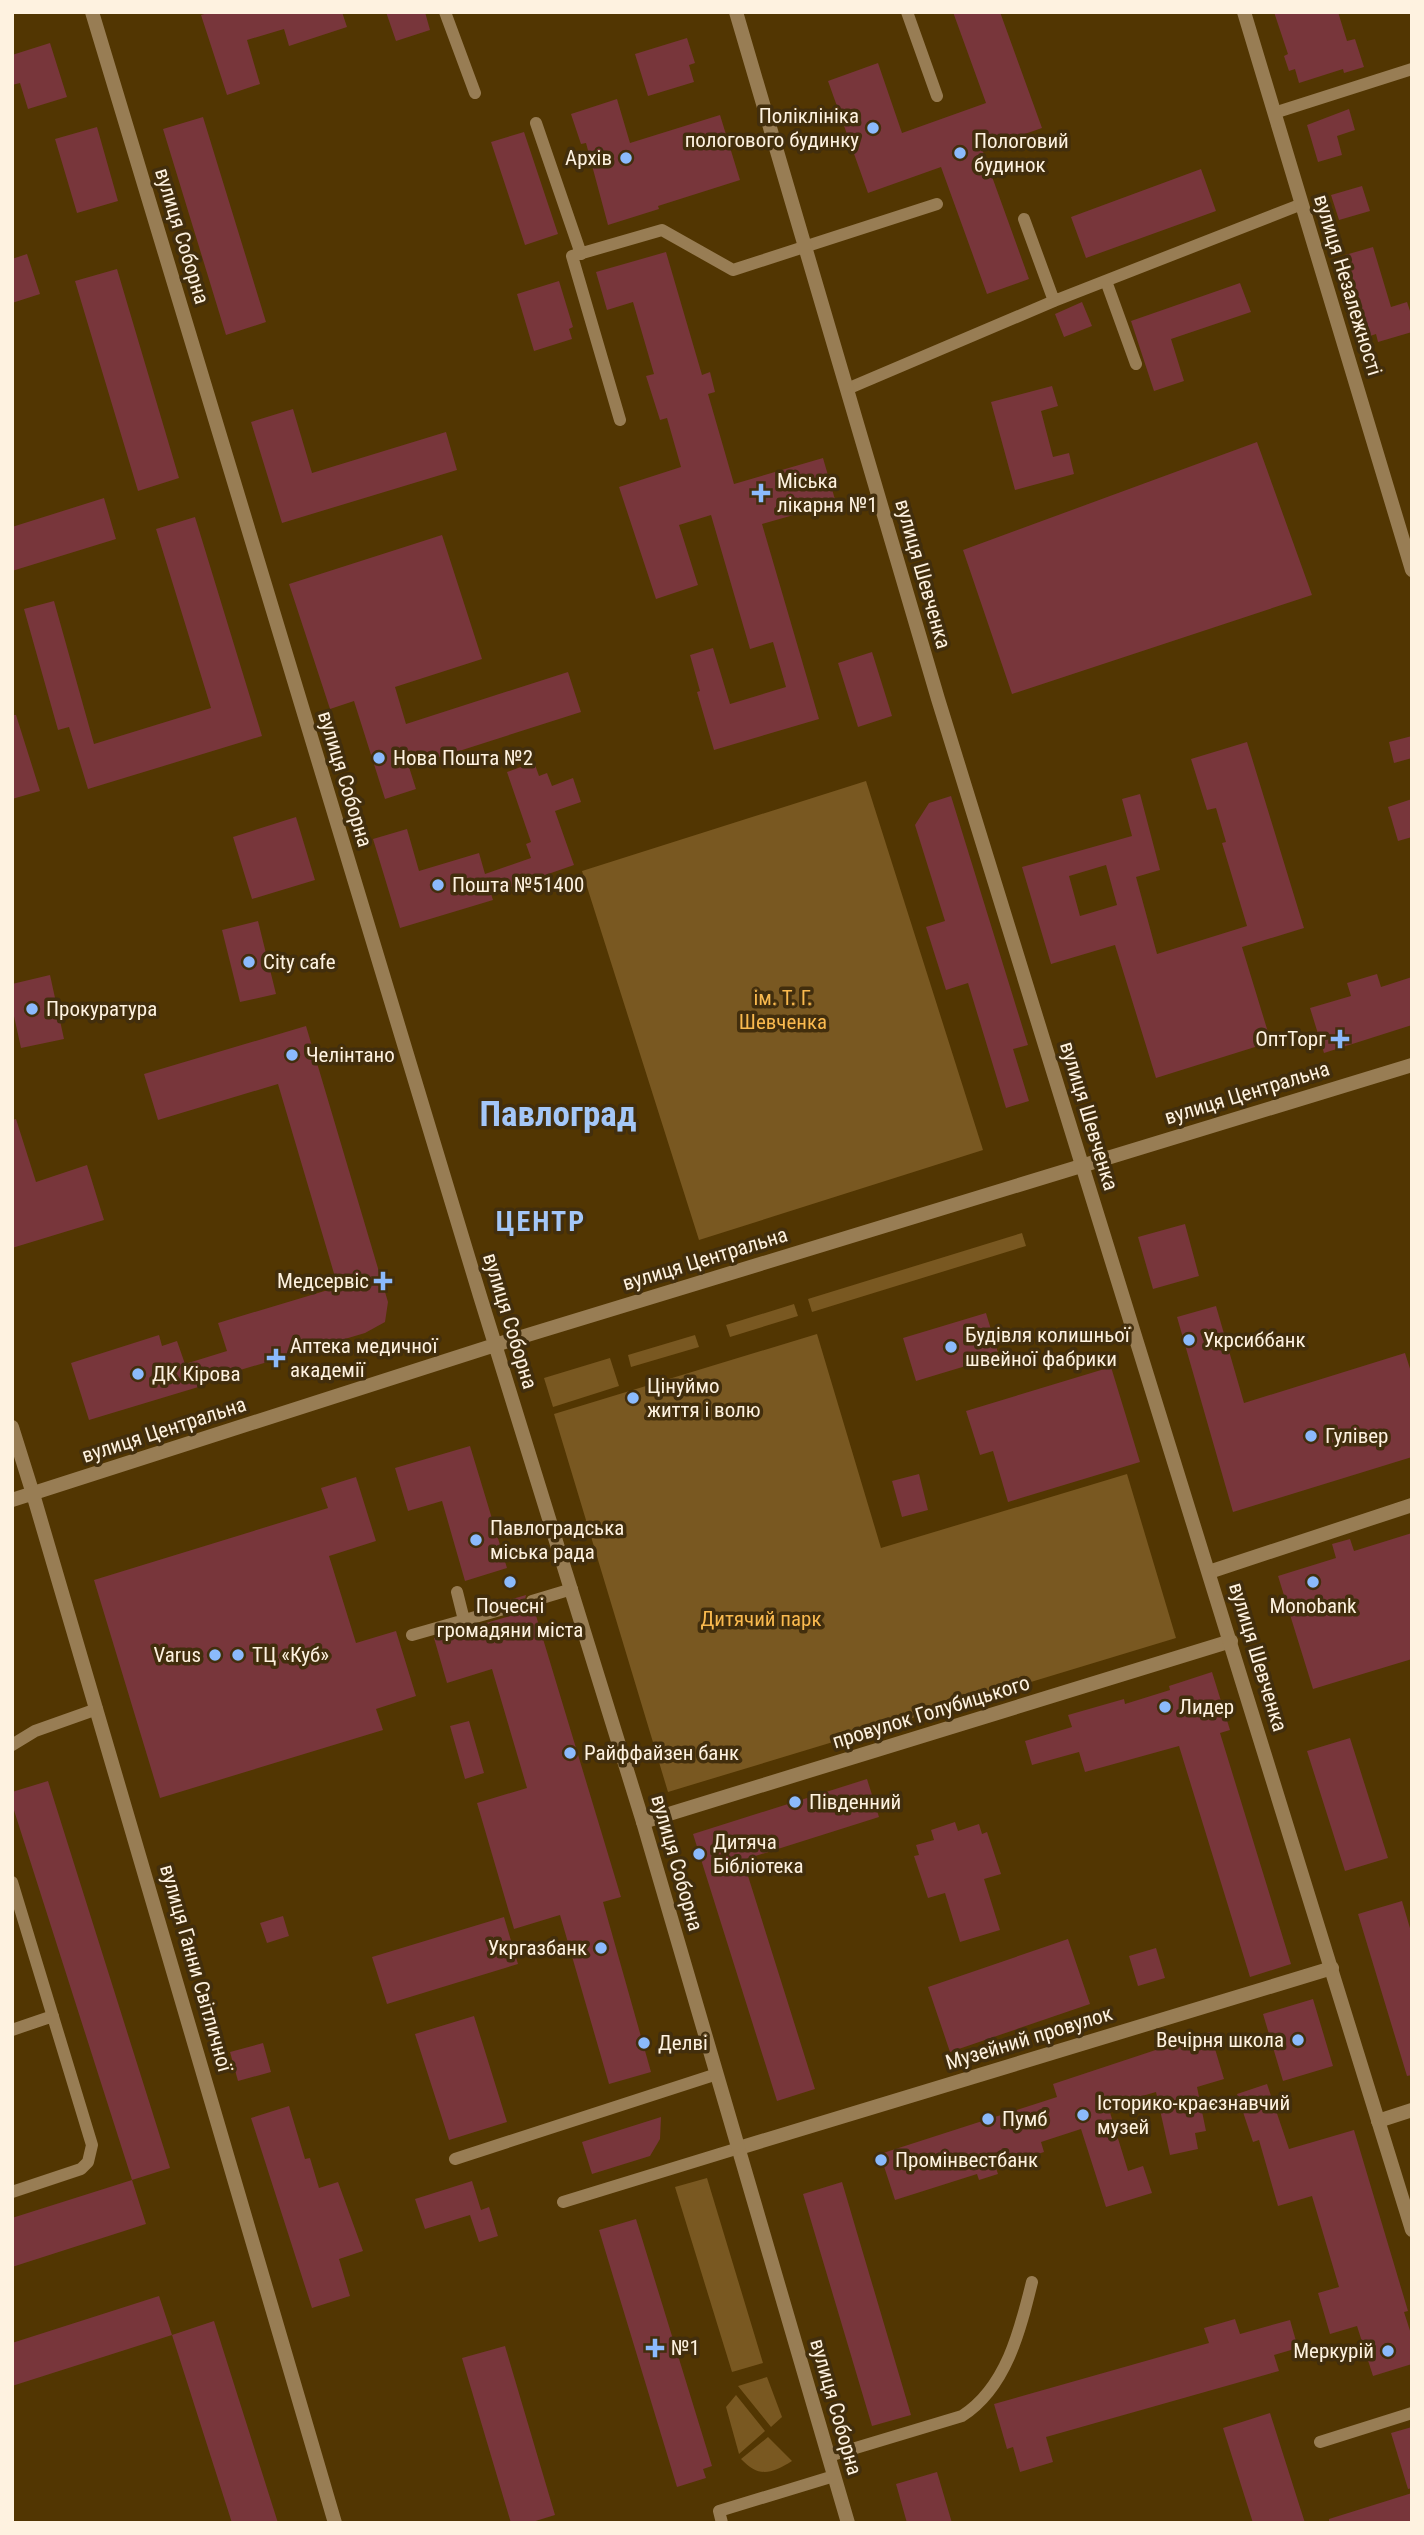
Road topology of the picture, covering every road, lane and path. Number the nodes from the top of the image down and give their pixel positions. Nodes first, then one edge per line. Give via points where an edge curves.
1 (92, 12) edge
2 (445, 12) edge
3 (736, 12) edge
4 (907, 12) edge
5 (1244, 12) edge
6 (1412, 69) edge
7 (475, 93) dead end
8 (937, 96) dead end
9 (1274, 113) junction
10 (536, 124) dead end
11 (937, 204) dead end
12 (1302, 204) junction
13 (1024, 219) dead end
14 (806, 249) junction
15 (581, 254) junction
16 (1107, 281) junction
17 (1054, 301) junction
18 (1136, 364) dead end
19 (847, 389) junction
20 (620, 420) dead end
21 (1412, 570) edge
22 (1412, 1065) edge
23 (1083, 1165) junction
24 (495, 1345) junction
25 (12, 1427) edge
26 (33, 1494) junction
27 (12, 1500) edge
28 (1412, 1505) edge
29 (1209, 1572) junction
30 (572, 1589) junction
31 (457, 1592) dead end
32 (532, 1601) dead end
33 (507, 1608) dead end
34 (464, 1620) junction
35 (412, 1635) dead end
36 (1231, 1641) junction
37 (97, 1709) junction
38 (12, 1745) edge
39 (643, 1822) junction
40 (12, 1882) edge
41 (1332, 1968) junction
42 (52, 2016) junction
43 (12, 2030) edge
44 (717, 2074) junction
45 (1412, 2110) edge
46 (1378, 2121) junction
47 (739, 2148) junction
48 (455, 2159) dead end
49 (12, 2192) edge
50 (563, 2202) dead end
51 (1412, 2230) edge
52 (1032, 2282) dead end
53 (1412, 2413) edge
54 (1320, 2442) dead end
55 (829, 2456) junction
56 (834, 2476) junction
57 (335, 2523) edge
58 (722, 2523) edge
59 (848, 2523) edge

1 - 24 street, вулиця Соборна
2 - 7 lane
3 - 14 street, вулиця Шевченка
4 - 8 lane
5 - 9 street, вулиця Незалежності
6 - 9 lane
9 - 12 street, вулиця Незалежності
10 - 15 lane
11 - 14 lane
12 - 16 lane
12 - 21 street, вулиця Незалежності
13 - 17 lane
14 - 15 lane via 733,270 662,230
14 - 19 street, вулиця Шевченка
15 - 20 lane via 572,256
16 - 17 lane
16 - 18 lane
17 - 19 lane
19 - 23 street, вулиця Шевченка
22 - 23 street, вулиця Центральна
23 - 24 street, вулиця Центральна
23 - 29 street, вулиця Шевченка
24 - 26 street, вулиця Центральна
24 - 30 street, вулиця Соборна
25 - 26 street, вулиця Ганни Світличної
26 - 27 street, вулиця Центральна
26 - 37 street, вулиця Ганни Світличної
28 - 29 street
29 - 36 street, вулиця Шевченка
30 - 32 lane
30 - 39 street, вулиця Соборна
31 - 34 lane
33 - 34 lane
34 - 35 lane
36 - 39 street, провулок Голубицького
36 - 41 street, вулиця Шевченка
37 - 38 lane via 35,1731
37 - 57 street, вулиця Ганни Світличної
39 - 44 street, вулиця Соборна
40 - 42 lane
41 - 46 street, вулиця Шевченка
41 - 47 street, Музейний провулок
42 - 43 lane
42 - 49 lane via 92,2154 81,2169
44 - 47 street, вулиця Соборна
44 - 48 lane
45 - 46 street
46 - 51 street, вулиця Шевченка
47 - 50 lane
47 - 55 street, вулиця Соборна
52 - 55 lane via 999,2377 975,2407 961,2416
53 - 54 lane
55 - 56 street, вулиця Соборна
56 - 58 lane via 719,2511
56 - 59 street, вулиця Соборна

